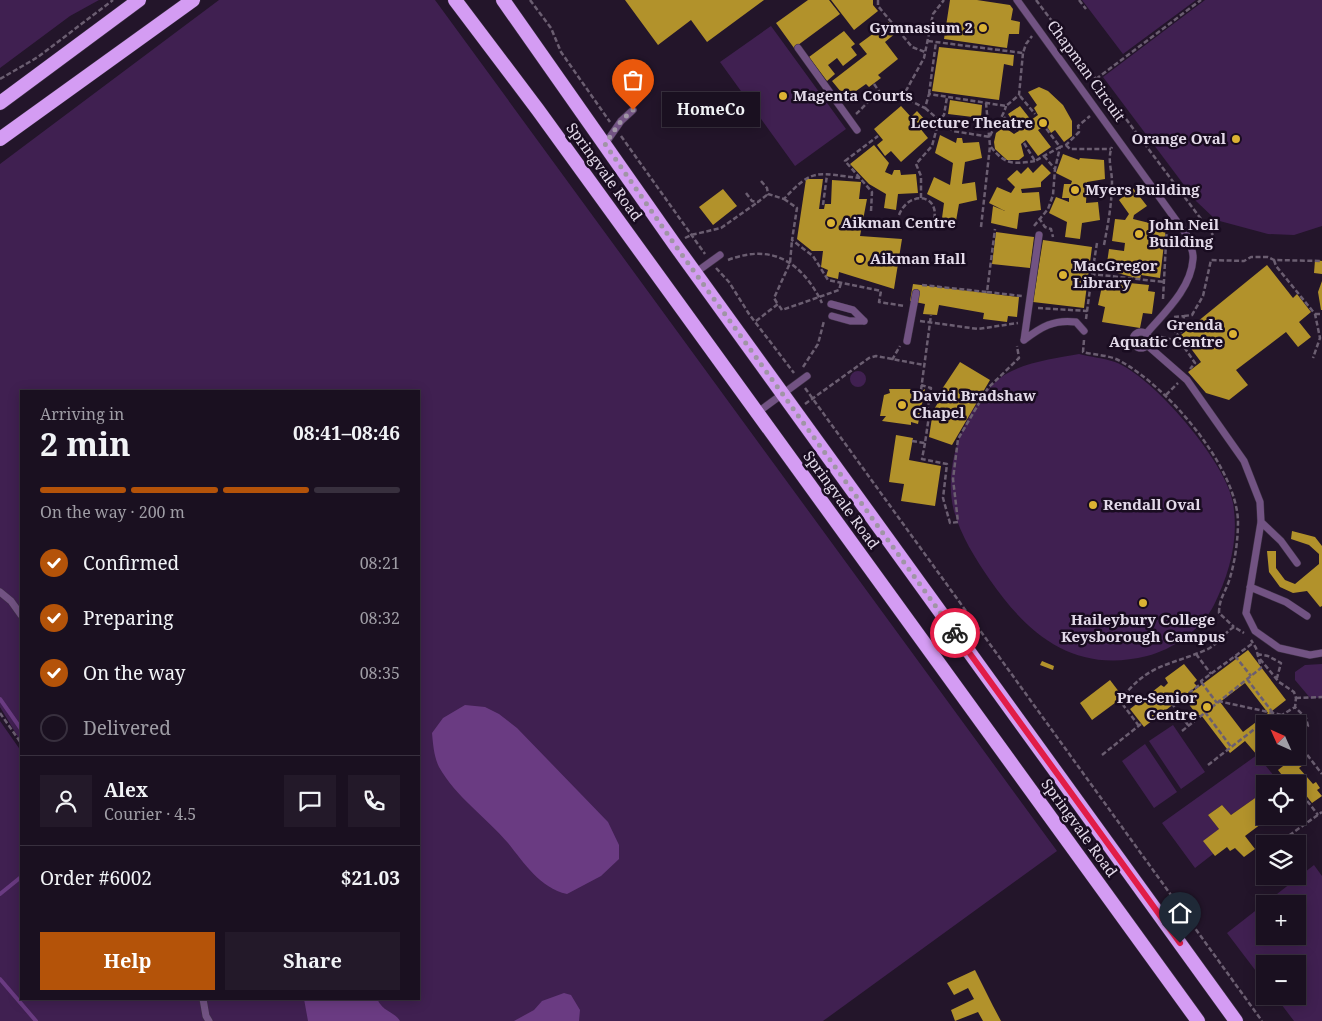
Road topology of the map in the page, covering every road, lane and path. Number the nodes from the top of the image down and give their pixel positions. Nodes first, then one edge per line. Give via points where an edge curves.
1 (113, 0) edge
2 (139, 0) edge
3 (193, 0) edge
4 (456, 0) edge
5 (503, 0) edge
6 (530, 0) edge
7 (878, 0) edge
8 (944, 0) edge
9 (1017, 0) edge
10 (1036, 0) edge
11 (1079, 0) edge
12 (1201, 0) edge
13 (1086, 9) dead end
14 (1032, 36) dead end
15 (928, 41) junction
16 (936, 42) junction
17 (798, 48) dead end
18 (925, 52) junction
19 (1023, 53) junction
20 (1080, 58) junction
21 (1068, 71) junction
22 (0, 79) edge
23 (1096, 79) junction
24 (874, 84) dead end
25 (881, 94) junction
26 (929, 94) junction
27 (947, 96) junction
28 (1020, 96) junction
29 (902, 98) junction
30 (0, 103) edge
31 (986, 103) junction
32 (1006, 106) junction
33 (925, 108) junction
34 (633, 110) dead end
35 (1035, 114) dead end
36 (1090, 116) dead end
37 (1004, 117) junction
38 (851, 120) junction
39 (939, 120) junction
40 (1045, 128) dead end
41 (616, 129) junction
42 (857, 130) dead end
43 (1016, 130) dead end
44 (878, 136) dead end
45 (990, 137) junction
46 (1140, 138) junction
47 (0, 139) edge
48 (1024, 143) dead end
49 (1123, 143) junction
50 (605, 144) junction
51 (1066, 145) junction
52 (990, 146) junction
53 (1060, 147) junction
54 (1111, 149) junction
55 (1044, 156) junction
56 (1035, 161) junction
57 (1055, 169) junction
58 (827, 175) junction
59 (860, 178) junction
60 (761, 181) dead end
61 (746, 193) dead end
62 (768, 194) junction
63 (921, 198) junction
64 (784, 199) junction
65 (758, 202) junction
66 (823, 205) dead end
67 (871, 211) dead end
68 (899, 214) dead end
69 (1039, 218) junction
70 (934, 220) dead end
71 (981, 227) dead end
72 (1172, 227) dead end
73 (1033, 228) dead end
74 (995, 229) dead end
75 (691, 234) junction
76 (1039, 235) dead end
77 (1213, 235) dead end
78 (1053, 237) dead end
79 (792, 240) junction
80 (1097, 243) dead end
81 (1104, 244) dead end
82 (675, 245) junction
83 (720, 255) dead end
84 (1274, 260) junction
85 (711, 261) junction
86 (1322, 261) edge
87 (726, 262) dead end
88 (790, 262) junction
89 (722, 266) dead end
90 (717, 269) junction
91 (1092, 274) junction
92 (698, 277) junction
93 (1164, 282) junction
94 (841, 283) junction
95 (918, 284) dead end
96 (987, 292) junction
97 (916, 293) dead end
98 (819, 297) junction
99 (1168, 298) dead end
100 (778, 304) junction
101 (831, 304) dead end
102 (1025, 306) junction
103 (915, 308) junction
104 (823, 309) dead end
105 (1087, 311) junction
106 (1315, 314) junction
107 (1322, 314) edge
108 (824, 315) dead end
109 (931, 315) dead end
110 (832, 316) dead end
111 (1184, 316) junction
112 (912, 318) junction
113 (756, 321) junction
114 (929, 323) junction
115 (1018, 330) dead end
116 (1084, 331) junction
117 (1146, 334) junction
118 (1177, 334) junction
119 (1161, 337) dead end
120 (907, 341) dead end
121 (1020, 341) junction
122 (1180, 341) junction
123 (1147, 345) junction
124 (1313, 358) dead end
125 (924, 365) junction
126 (1189, 370) dead end
127 (807, 376) dead end
128 (800, 382) junction
129 (1179, 382) dead end
130 (921, 385) junction
131 (921, 390) dead end
132 (783, 394) junction
133 (1166, 396) junction
134 (812, 398) junction
135 (796, 411) junction
136 (758, 412) junction
137 (912, 441) dead end
138 (925, 443) junction
139 (1261, 522) junction
140 (1298, 562) dead end
141 (1250, 587) junction
142 (0, 592) edge
143 (20, 614) edge
144 (1307, 616) dead end
145 (1234, 627) junction
146 (1253, 643) junction
147 (1322, 653) edge
148 (1196, 654) junction
149 (1258, 654) junction
150 (1235, 656) junction
151 (1259, 658) junction
152 (1212, 674) junction
153 (1251, 676) junction
154 (1276, 678) junction
155 (1247, 679) junction
156 (1202, 684) junction
157 (1296, 698) junction
158 (1322, 698) edge
159 (1218, 702) junction
160 (1295, 707) junction
161 (1204, 712) junction
162 (0, 713) edge
163 (1274, 714) junction
164 (1282, 715) joint
165 (1303, 715) edge
166 (1188, 725) junction
167 (1182, 731) dead end
168 (20, 742) edge
169 (1231, 747) junction
170 (1306, 753) edge
171 (1102, 755) dead end
172 (1208, 765) dead end
173 (1322, 774) edge
174 (1306, 800) edge
175 (1322, 812) edge
176 (1318, 815) junction
177 (1290, 835) edge
178 (203, 1000) edge
179 (209, 1021) edge
180 (1198, 1021) edge
181 (1236, 1021) edge
182 (1262, 1021) edge

1 - 22 path via 38,57
2 - 30 highway
3 - 47 highway
4 - 136 highway, Springvale Road
5 - 50 highway, Springvale Road
6 - 41 path via 551,28 561,52
7 - 18 path via 878,6 912,47
8 - 15 path via 933,14
9 - 21 lane, Chapman Circuit
10 - 20 path
11 - 13 path
12 - 23 path
14 - 19 path
15 - 16 path
15 - 18 path
16 - 19 path
16 - 26 path
17 - 38 lane
18 - 29 path
19 - 28 path
20 - 21 path
20 - 23 path
21 - 49 lane, Chapman Circuit
23 - 46 path
24 - 25 path
25 - 29 path
25 - 38 path
26 - 27 path
26 - 33 path
27 - 31 path
27 - 39 path via 944,115
28 - 32 path
28 - 35 path
29 - 33 path
31 - 32 path
31 - 45 path
32 - 37 path
33 - 39 path
34 - 41 lane
36 - 51 path via 1078,126 1079,132
37 - 43 path
37 - 45 path via 995,125
38 - 42 lane
39 - 45 path via 952,131
39 - 63 path via 932,146 916,164 921,176
40 - 53 path
41 - 50 lane
41 - 75 path
44 - 59 path via 845,161
45 - 52 path
46 - 49 path
46 - 77 path
48 - 56 path
49 - 54 path
49 - 117 lane, Chapman Circuit via 1186,234 1194,258 1184,287
50 - 82 highway, Springvale Road
51 - 53 path
51 - 54 path via 1070,149
52 - 56 path via 1002,160 1014,164
52 - 71 path
53 - 55 path
53 - 57 path
54 - 81 path via 1110,211
55 - 56 path
55 - 57 path
57 - 69 path via 1053,195
58 - 59 path
58 - 64 path via 808,176
58 - 66 path
59 - 67 path via 872,192
60 - 62 path
61 - 65 path via 752,201
62 - 64 path
62 - 65 path
63 - 68 path via 909,201
63 - 70 path via 932,206
64 - 79 path via 797,208
65 - 75 path via 721,228
69 - 73 path
69 - 78 path via 1045,227 1051,229
72 - 93 path via 1167,220
74 - 96 path
75 - 82 path
75 - 85 path
76 - 102 lane
79 - 88 path
79 - 94 path via 813,256 824,277
80 - 91 path
82 - 92 highway, Springvale Road
83 - 85 lane
84 - 86 path
84 - 106 path
84 - 111 path via 1251,257 1244,262 1211,260 1203,296 1192,315
85 - 90 path
85 - 92 lane
87 - 88 path via 759,252
88 - 98 path via 814,287
88 - 100 path via 774,298
89 - 90 path
90 - 92 path
90 - 113 path
91 - 93 path
91 - 105 path
92 - 132 highway, Springvale Road
93 - 99 path via 1163,305
94 - 98 path via 839,290
94 - 103 path via 881,291 879,302
95 - 96 path
96 - 102 path via 1023,296
97 - 103 lane
98 - 100 path via 782,310
98 - 104 path
100 - 113 path
101 - 110 lane via 853,310 864,321
102 - 105 path
102 - 121 lane
103 - 112 lane
105 - 116 path
106 - 107 path
106 - 124 path via 1320,338
108 - 113 path via 812,357 795,375
109 - 114 path
111 - 118 path via 1183,330
111 - 118 path via 1168,315
112 - 114 path
112 - 120 lane
114 - 115 path via 978,329 1019,323
114 - 125 path
116 - 121 lane via 1076,322 1052,323
116 - 133 path via 1083,352 1118,360 1149,380
117 - 123 lane
117 - 123 lane, Chapman Circuit via 1136,334 1133,343 1142,348
118 - 122 path
119 - 122 path
121 - 138 path via 1019,358 988,388 958,438 953,479 958,522 950,523 942,498 947,464 922,459
122 - 126 path via 1195,363
123 - 139 lane via 1187,380 1244,461 1260,502
125 - 130 path
125 - 134 path via 876,356
127 - 128 lane
128 - 132 lane
128 - 134 path
129 - 133 path
130 - 131 path
130 - 138 path via 931,388
132 - 135 highway, Springvale Road
132 - 136 lane
133 - 145 path via 1223,469 1235,498 1238,521 1236,551 1229,582 1219,602 1219,613
134 - 135 path
134 - 182 path
135 - 181 highway, Springvale Road
136 - 180 highway, Springvale Road
137 - 138 path
139 - 140 lane
139 - 141 lane
141 - 144 lane via 1286,602
141 - 147 lane via 1246,613 1255,631 1279,648 1310,655
142 - 143 lane
145 - 146 path
145 - 148 path via 1220,641
146 - 149 path
146 - 150 path
148 - 152 path
148 - 171 path via 1157,667 1130,688 1120,701 1140,725
149 - 151 path
149 - 154 path via 1283,663
150 - 152 path
150 - 153 path
151 - 153 path via 1261,668
151 - 154 path
152 - 156 path via 1201,681
153 - 155 path
154 - 157 path via 1294,692
155 - 159 path
155 - 163 path
156 - 159 path
156 - 166 path via 1173,705
157 - 158 path
157 - 160 path
159 - 161 path
159 - 163 path
160 - 164 path
160 - 165 path
161 - 166 path
161 - 169 path
162 - 168 path
163 - 164 path
163 - 169 path
166 - 167 path
169 - 172 path
170 - 173 path
174 - 176 path
175 - 176 path
176 - 177 path
178 - 179 lane

